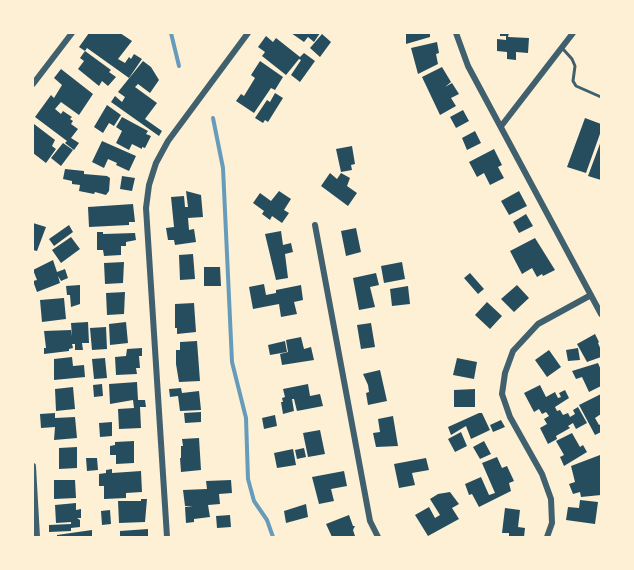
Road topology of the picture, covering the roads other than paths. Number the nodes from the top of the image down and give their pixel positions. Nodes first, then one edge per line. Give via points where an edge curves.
1 (248, 33) edge
2 (456, 33) edge
3 (573, 33) edge
4 (69, 34) edge
5 (562, 48) junction
6 (33, 84) edge
7 (601, 97) edge
8 (502, 125) junction
9 (315, 225) dead end
10 (591, 295) junction
11 (601, 314) edge
12 (33, 466) edge
13 (38, 537) edge
14 (167, 537) edge
15 (378, 537) edge
16 (547, 537) edge

1 - 14 street via 168,141 149,185 146,208
2 - 8 street via 468,66
3 - 5 street
4 - 6 street
5 - 7 lane via 575,66 576,86
5 - 8 street
8 - 10 street
9 - 15 street via 370,521
10 - 11 street
10 - 16 street via 538,324 513,351 505,373 502,394 510,417 542,474 551,499 552,523
12 - 13 street

